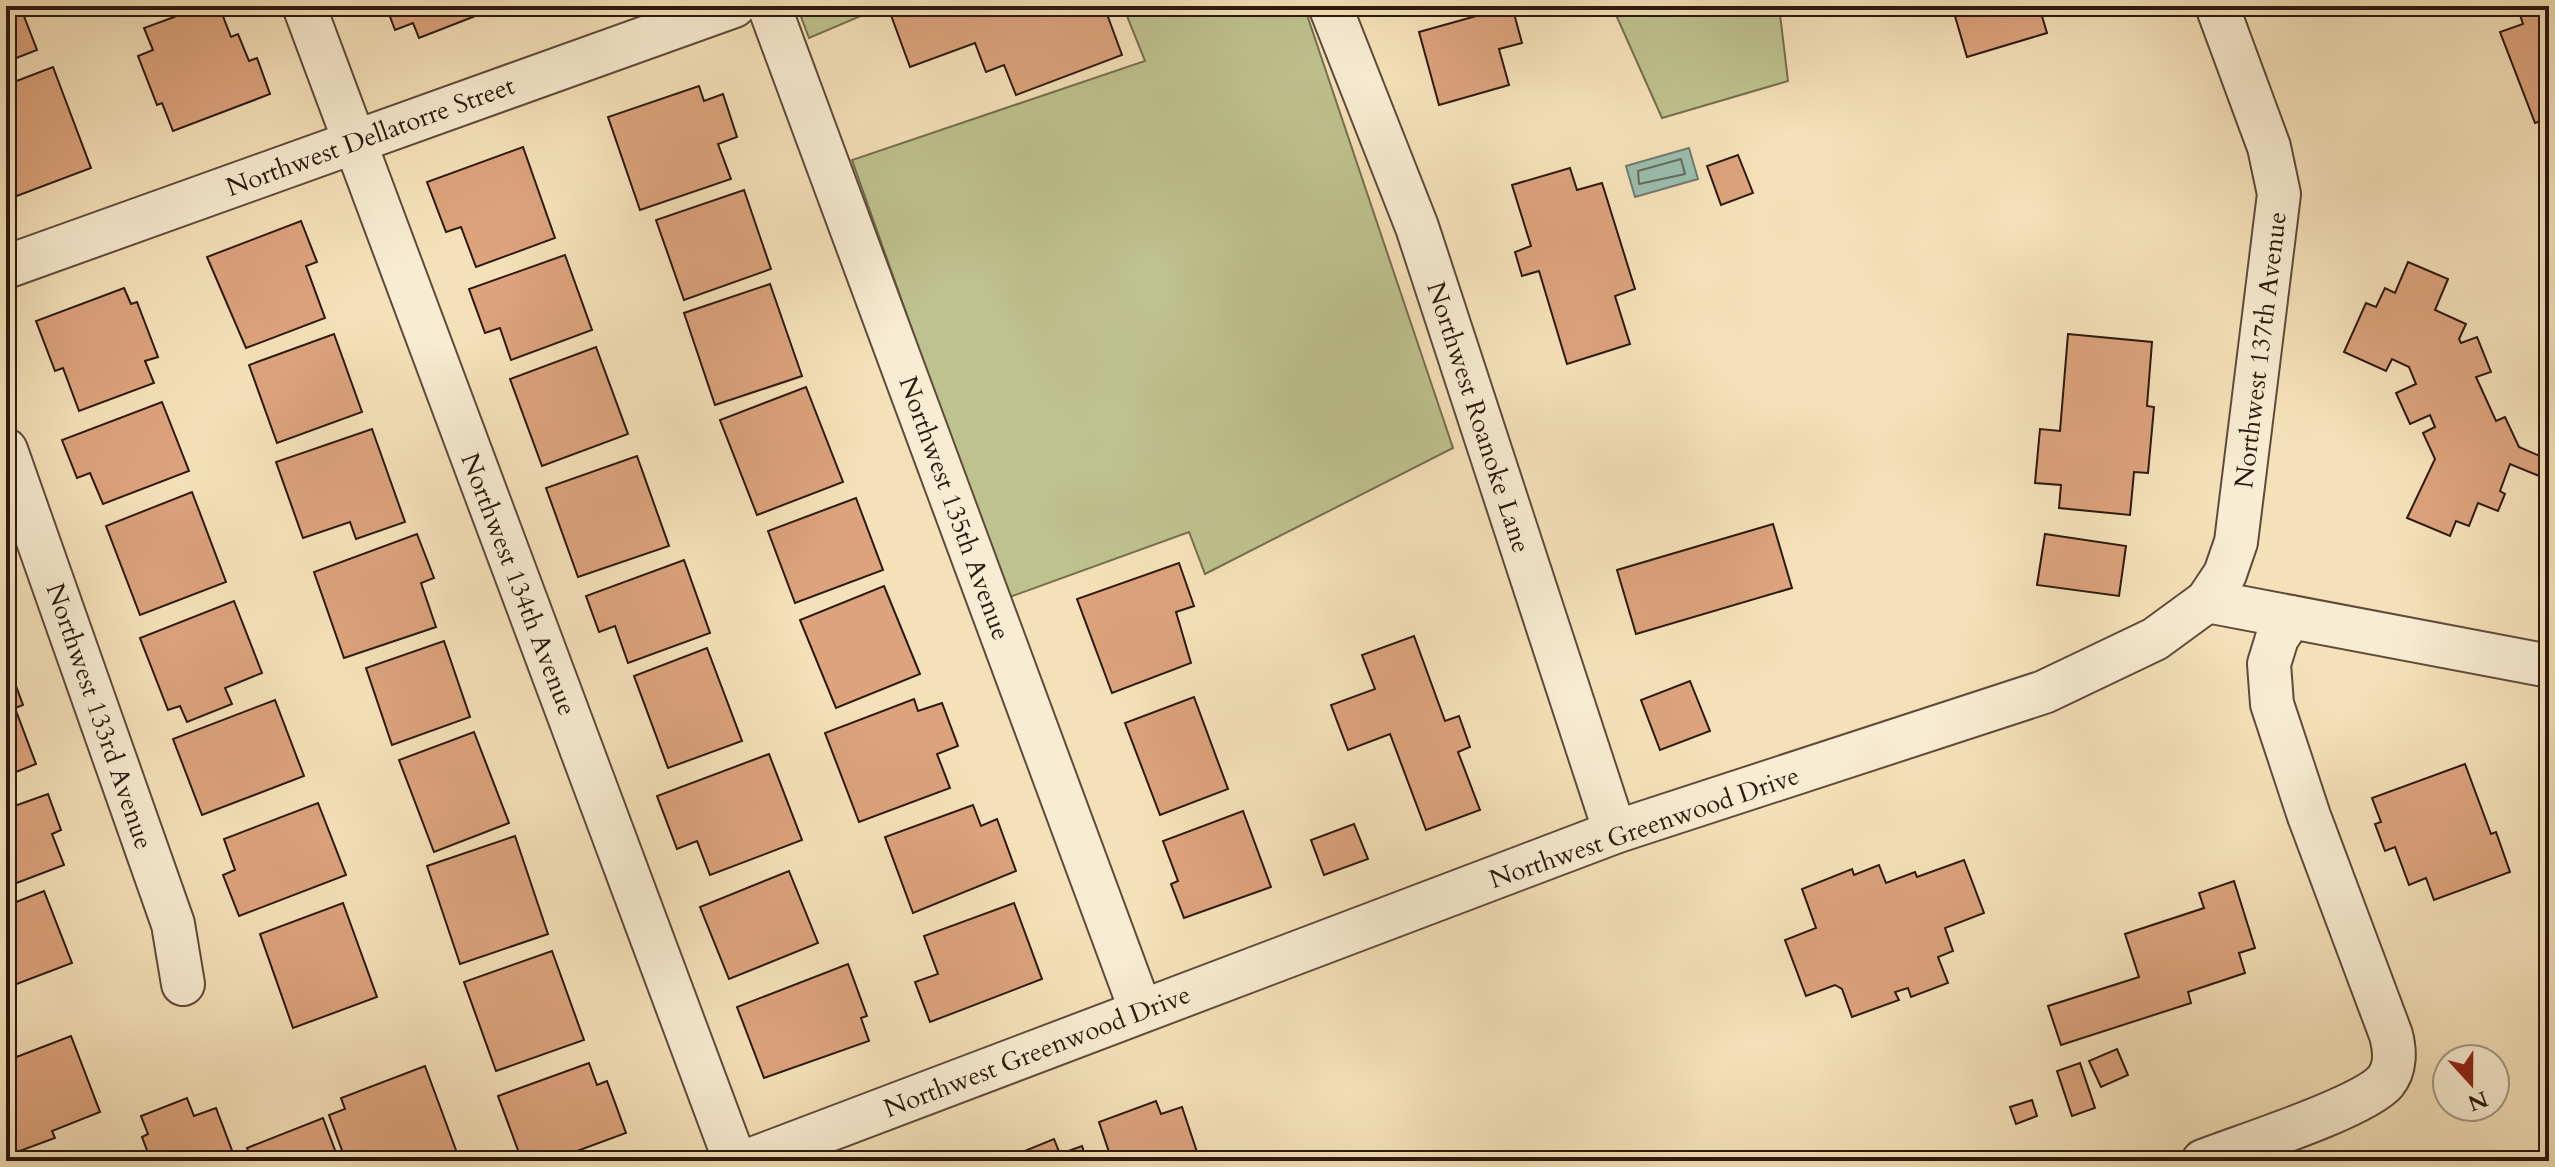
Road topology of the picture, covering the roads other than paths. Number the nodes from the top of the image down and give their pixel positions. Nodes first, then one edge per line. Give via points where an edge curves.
1 (304, 6) edge
2 (734, 6) edge
3 (769, 6) edge
4 (1330, 6) edge
5 (2217, 6) edge
6 (353, 140) junction
7 (6, 267) edge
8 (6, 450) edge
9 (2207, 601) junction
10 (2291, 617) junction
11 (2549, 666) edge
12 (1615, 832) junction
13 (183, 984) dead end
14 (1141, 1011) junction
15 (735, 1161) edge
16 (747, 1161) edge
17 (2203, 1161) edge

1 - 6 street, Northwest 134th Avenue
2 - 6 street, Northwest Dellatorre Street
3 - 14 street, Northwest 135th Avenue
4 - 12 street, Northwest Roanoke Lane via 1417,227
5 - 9 street, Northwest 137th Avenue via 2269,147 2279,194 2236,542 2225,574
6 - 7 street, Northwest Dellatorre Street
6 - 15 street, Northwest 134th Avenue
8 - 13 street, Northwest 133rd Avenue via 173,924
9 - 10 street
9 - 12 street, Northwest Greenwood Drive via 2155,639 2044,692
10 - 11 street
10 - 17 street via 2269,664 2272,704 2391,1035 2393,1064 2386,1081 2361,1100
12 - 14 street, Northwest Greenwood Drive
14 - 16 street, Northwest Greenwood Drive

